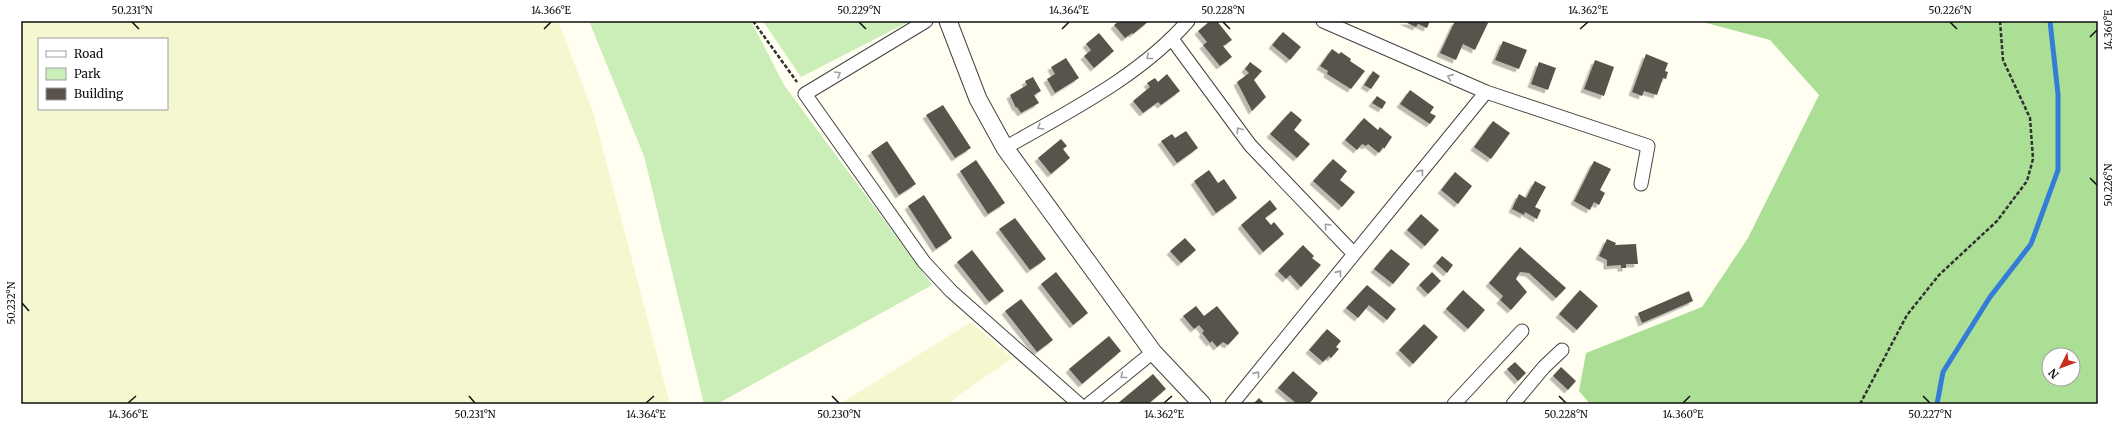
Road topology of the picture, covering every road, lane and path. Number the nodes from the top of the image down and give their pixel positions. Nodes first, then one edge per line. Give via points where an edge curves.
1 (753, 21) edge
2 (926, 21) edge
3 (948, 21) edge
4 (1188, 21) edge
5 (1323, 21) edge
6 (2000, 21) edge
7 (1172, 39) junction
8 (1486, 92) junction
9 (805, 94) junction
10 (1005, 148) junction
11 (1641, 184) dead end
12 (1354, 254) junction
13 (1522, 331) dead end
14 (1562, 350) dead end
15 (1154, 352) junction
16 (1079, 404) edge
17 (1088, 404) edge
18 (1202, 404) edge
19 (1232, 404) edge
20 (1454, 404) edge
21 (1513, 404) edge
22 (1860, 404) edge

1 - 9 path
9 -> 2 street
3 - 10 street via 978,99
4 - 7 street
8 -> 5 street
6 - 22 path via 2003,60 2030,118 2033,159 2027,181 1997,220 1939,275 1908,315
7 -> 10 street via 1120,81
12 -> 7 street via 1250,145
8 - 11 street via 1648,146
12 -> 8 street
9 - 16 street via 924,262 951,291
10 - 15 street
19 -> 12 street
13 - 20 street
14 - 21 street
15 -> 17 street
15 - 18 street

